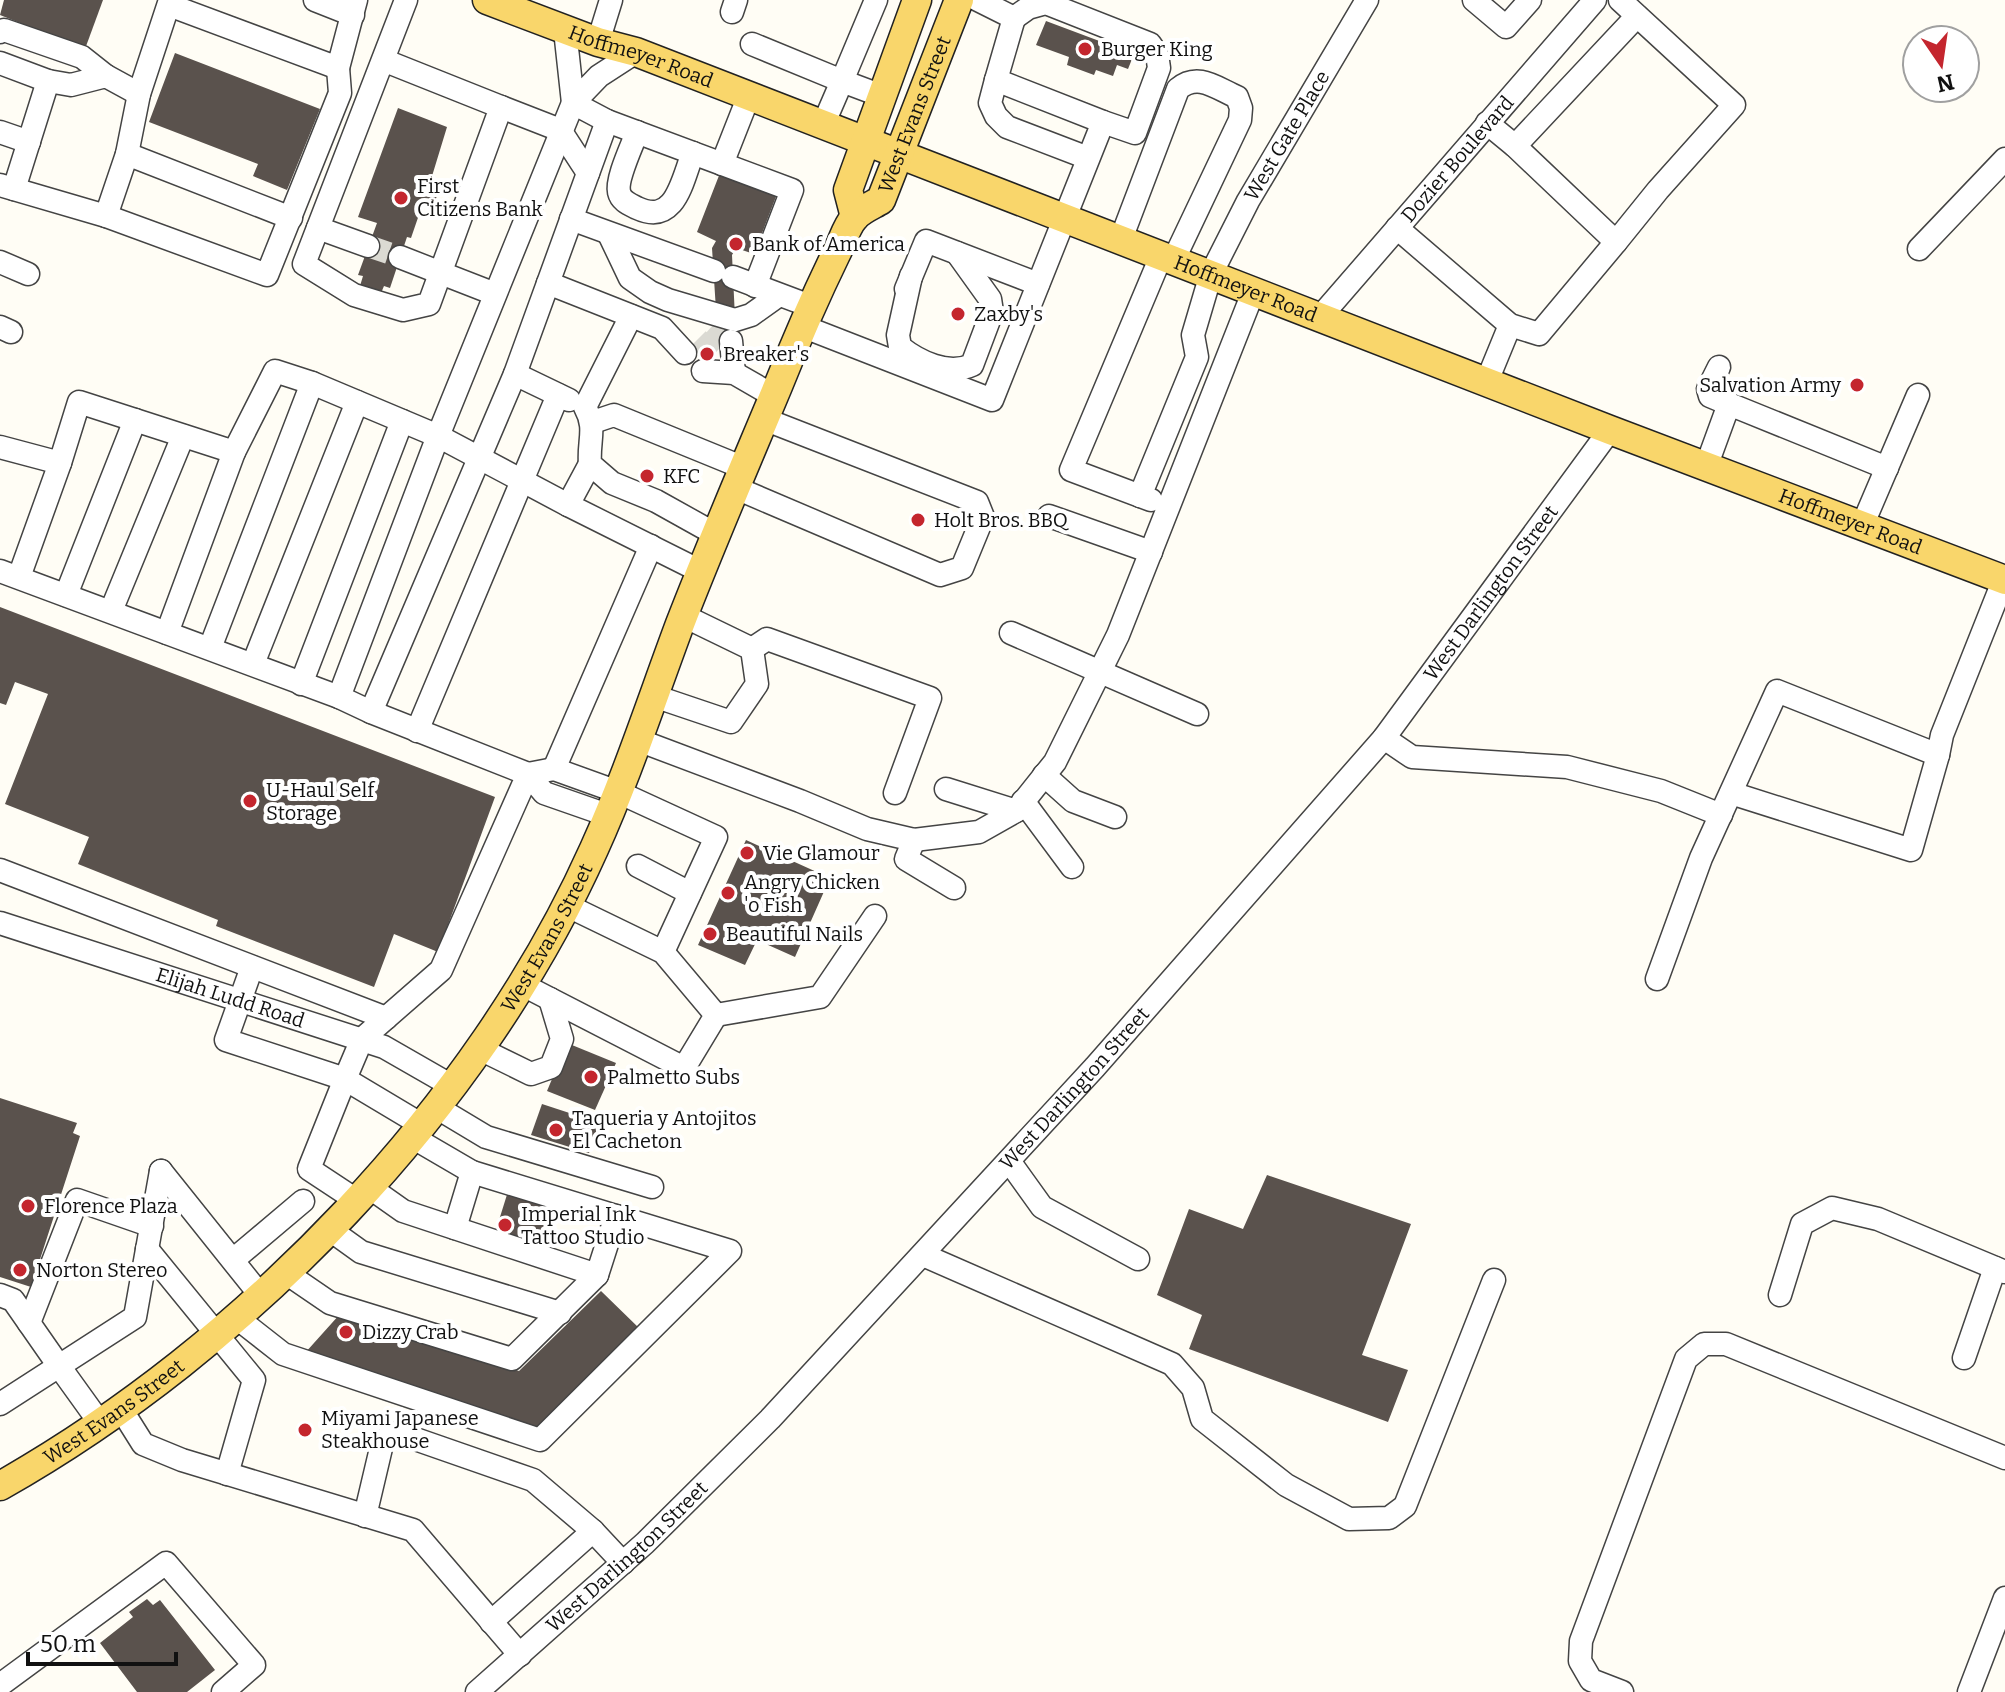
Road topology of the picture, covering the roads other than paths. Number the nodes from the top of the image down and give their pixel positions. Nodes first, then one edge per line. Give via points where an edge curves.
1 (315, 0) edge
2 (406, 0) edge
3 (487, 0) edge
4 (611, 0) edge
5 (876, 0) edge
6 (917, 0) edge
7 (959, 0) edge
8 (978, 0) edge
9 (1367, 0) edge
10 (1474, 0) edge
11 (1530, 0) edge
12 (1595, 0) edge
13 (1620, 0) edge
14 (170, 3) edge
15 (354, 8) edge
16 (1637, 16) junction
17 (1014, 18) junction
18 (565, 30) junction
19 (0, 32) edge
20 (598, 42) junction
21 (752, 44) dead end
22 (636, 52) junction
23 (383, 60) junction
24 (0, 63) edge
25 (338, 68) junction
26 (106, 76) junction
27 (996, 80) junction
28 (48, 81) junction
29 (842, 81) junction
30 (139, 94) junction
31 (882, 96) junction
32 (748, 98) junction
33 (573, 103) junction
34 (501, 107) junction
35 (607, 121) junction
36 (1103, 122) junction
37 (1487, 123) junction
38 (823, 125) junction
39 (560, 130) junction
40 (0, 132) edge
41 (637, 132) junction
42 (864, 141) junction
43 (29, 142) junction
44 (1515, 146) junction
45 (693, 153) junction
46 (127, 154) junction
47 (899, 154) junction
48 (1088, 158) junction
49 (2005, 159) edge
50 (722, 164) junction
51 (588, 173) junction
52 (7, 187) edge
53 (106, 216) junction
54 (855, 217) junction
55 (1065, 217) junction
56 (291, 218) junction
57 (571, 219) junction
58 (318, 228) junction
59 (1397, 228) junction
60 (609, 234) junction
61 (1121, 239) junction
62 (1616, 242) junction
63 (368, 246) tunnel mouth
64 (1919, 249) dead end
65 (957, 253) junction
66 (400, 257) tunnel mouth
67 (1168, 257) junction
68 (0, 262) edge
69 (440, 273) junction
70 (28, 274) dead end
71 (1211, 274) junction
72 (911, 276) junction
73 (548, 283) junction
74 (1038, 284) junction
75 (755, 286) junction
76 (1254, 290) junction
77 (495, 294) junction
78 (779, 295) junction
79 (631, 316) junction
80 (806, 316) junction
81 (1321, 316) junction
82 (1510, 325) junction
83 (662, 328) junction
84 (879, 357) junction
85 (1719, 367) dead end
86 (734, 373) junction
87 (515, 374) junction
88 (1487, 381) junction
89 (312, 383) junction
90 (558, 395) junction
91 (1918, 395) dead end
92 (357, 402) junction
93 (1729, 404) junction
94 (769, 408) junction
95 (589, 415) junction
96 (135, 420) junction
97 (402, 421) junction
98 (1610, 430) junction
99 (183, 436) junction
100 (438, 436) junction
101 (0, 447) edge
102 (234, 452) junction
103 (480, 457) junction
104 (60, 463) junction
105 (590, 464) junction
106 (1706, 467) junction
107 (1887, 468) junction
108 (740, 478) junction
109 (522, 479) junction
110 (1140, 496) junction
111 (568, 505) junction
112 (1168, 507) junction
113 (1049, 516) dead end
114 (1862, 526) junction
115 (717, 535) junction
116 (651, 546) junction
117 (1151, 552) junction
118 (702, 572) junction
119 (10, 574) edge
120 (2004, 579) edge
121 (66, 595) junction
122 (111, 611) junction
123 (684, 616) junction
124 (167, 633) junction
125 (1011, 633) dead end
126 (210, 648) junction
127 (752, 649) junction
128 (253, 664) junction
129 (1099, 673) junction
130 (301, 684) junction
131 (654, 696) junction
132 (339, 697) junction
133 (371, 712) junction
134 (1197, 714) dead end
135 (417, 731) junction
136 (1384, 738) junction
137 (638, 740) junction
138 (1938, 755) junction
139 (554, 769) junction
140 (528, 774) junction
141 (1044, 775) junction
142 (946, 789) dead end
143 (895, 793) dead end
144 (1731, 793) junction
145 (614, 804) junction
146 (1019, 806) junction
147 (1721, 815) junction
148 (1115, 817) dead end
149 (914, 840) junction
150 (638, 866) dead end
151 (1072, 867) dead end
152 (0, 870) edge
153 (954, 888) dead end
154 (690, 893) junction
155 (566, 905) junction
156 (875, 916) dead end
157 (0, 923) edge
158 (663, 952) junction
159 (252, 967) junction
160 (1657, 979) dead end
161 (521, 984) junction
162 (550, 999) junction
163 (239, 1000) junction
164 (716, 1015) junction
165 (386, 1018) junction
166 (362, 1039) junction
167 (478, 1048) junction
168 (345, 1079) junction
169 (430, 1114) junction
170 (1009, 1161) junction
171 (472, 1172) junction
172 (652, 1187) dead end
173 (362, 1194) junction
174 (303, 1201) dead end
175 (616, 1216) junction
176 (152, 1226) junction
177 (455, 1228) junction
178 (329, 1229) junction
179 (147, 1249) junction
180 (923, 1255) junction
181 (1138, 1259) dead end
182 (233, 1260) junction
183 (2000, 1270) edge
184 (286, 1273) junction
185 (597, 1275) junction
186 (1494, 1280) dead end
187 (0, 1295) edge
188 (1780, 1295) dead end
189 (261, 1296) junction
190 (560, 1313) junction
191 (29, 1323) junction
192 (227, 1327) junction
193 (1964, 1358) dead end
194 (59, 1366) junction
195 (0, 1404) edge
196 (110, 1416) junction
197 (2005, 1458) edge
198 (227, 1474) junction
199 (0, 1486) edge
200 (365, 1516) junction
201 (593, 1531) junction
202 (623, 1563) junction
203 (2005, 1598) edge
204 (491, 1622) junction
205 (520, 1655) junction
206 (0, 1685) edge
207 (223, 1692) edge
208 (477, 1692) edge
209 (1622, 1692) edge
210 (1969, 1692) edge

1 - 15 street
2 - 23 street
3 - 18 main road, Hoffmeyer Road
4 - 20 street
5 - 29 street
6 - 31 main road, West Evans Street
7 - 47 main road, West Evans Street
8 - 17 street
9 - 71 street, West Gate Place
10 - 11 street via 1506,27
12 - 37 street, Dozier Boulevard
13 - 16 street
14 - 25 street
14 - 30 street
15 - 25 street
16 - 44 street
16 - 62 street via 1734,105
17 - 27 street
17 - 36 street via 1046,3 1150,44 1159,68 1135,133
18 - 20 main road, Hoffmeyer Road
18 - 33 street
19 - 26 street via 82,57
20 - 22 main road, Hoffmeyer Road
21 - 29 street
22 - 32 main road, Hoffmeyer Road
22 - 33 street via 599,76
23 - 34 street
23 - 58 street
24 - 28 street
25 - 56 street via 340,93
26 - 28 street via 71,85
26 - 30 street
27 - 36 street
27 - 48 street via 990,103 1007,127
28 - 43 street
29 - 31 street
29 - 38 street
30 - 46 street
31 - 42 main road, West Evans Street
32 - 38 main road, Hoffmeyer Road
32 - 50 street
33 - 35 street
33 - 39 street
34 - 39 street
34 - 69 street
35 - 41 street
35 - 51 street
36 - 48 street
37 - 44 street
37 - 59 street, Dozier Boulevard
38 - 42 main road, Hoffmeyer Road
39 - 51 street
39 - 77 street
40 - 43 street
41 - 45 street
41 - 45 street via 619,194 641,210 653,213 673,204
42 - 47 main road, Hoffmeyer Road
42 - 54 main road, West Evans Street via 848,190
43 - 52 street
44 - 62 street
45 - 50 street
46 - 53 street
46 - 56 street
47 - 54 main road, West Evans Street via 881,200
47 - 55 main road, Hoffmeyer Road
48 - 55 street
49 - 64 street
50 - 75 street via 792,190
51 - 57 street
52 - 53 street
53 - 56 street via 267,275
54 - 80 main road, West Evans Street
55 - 61 main road, Hoffmeyer Road
55 - 74 street
57 - 60 street
57 - 73 street
58 - 63 street
58 - 69 street via 304,264 354,295 403,310 429,304
59 - 81 street, Dozier Boulevard
59 - 82 street
60 - 75 street
60 - 78 street via 630,278 668,300 735,320
61 - 67 main road, Hoffmeyer Road
61 - 67 street via 1178,89 1196,79 1237,97 1240,120
62 - 82 street via 1539,334
65 - 72 street via 926,241
65 - 72 street via 990,299 992,312 972,365 945,369 900,347
65 - 74 street
66 - 69 street
67 - 71 main road, Hoffmeyer Road
67 - 110 street via 1071,470
68 - 70 street
69 - 77 street
71 - 76 main road, Hoffmeyer Road
71 - 110 street, West Gate Place via 1193,335 1197,357
72 - 84 street
73 - 79 street
73 - 87 street
74 - 84 street via 992,400
75 - 78 street
76 - 81 main road, Hoffmeyer Road
76 - 112 street
77 - 100 street
78 - 80 street
79 - 83 street
79 - 95 street
80 - 84 street
80 - 94 main road, West Evans Street
81 - 88 main road, Hoffmeyer Road
82 - 88 street
83 - 83 street via 699,339 692,319
85 - 93 street via 1708,389 1710,396
86 - 86 street via 717,356
86 - 94 street
87 - 90 street
87 - 103 street
88 - 98 main road, Hoffmeyer Road
89 - 92 street
89 - 102 street via 275,371
89 - 126 street
90 - 95 street
90 - 109 street
91 - 107 street
92 - 97 street
92 - 128 street
93 - 106 street
93 - 107 street
94 - 108 main road, West Evans Street
94 - 108 street via 977,502 983,517 962,568 940,575
95 - 105 street
95 - 108 street via 614,415
96 - 99 street
96 - 104 street via 79,402
96 - 121 street
97 - 100 street
97 - 130 street
98 - 106 main road, Hoffmeyer Road
98 - 136 street, West Darlington Street
99 - 102 street
99 - 122 street
100 - 103 street
100 - 132 street
101 - 104 street
102 - 124 street
103 - 109 street
103 - 133 street
104 - 119 street
105 - 111 street
105 - 115 street via 612,483
106 - 114 main road, Hoffmeyer Road
107 - 114 street
108 - 115 main road, West Evans Street
109 - 111 street
109 - 135 street
110 - 112 street
111 - 116 street
112 - 117 street
113 - 117 street
114 - 120 main road, Hoffmeyer Road
115 - 118 main road, West Evans Street
116 - 118 street
116 - 139 street
117 - 129 street
118 - 123 main road, West Evans Street
119 - 121 street
120 - 138 street
121 - 122 street
122 - 124 street
123 - 127 street
123 - 131 main road, West Evans Street
124 - 126 street
125 - 129 street
126 - 128 street
127 - 131 street via 757,684 731,722
127 - 143 street via 767,639 930,698
128 - 130 street
129 - 134 street
129 - 141 street
130 - 132 street
131 - 137 main road, West Evans Street
132 - 133 street
133 - 135 street
135 - 140 street
136 - 147 street via 1412,757 1567,767 1661,791
136 - 170 street, West Darlington Street
137 - 145 main road, West Evans Street
137 - 149 street via 867,829
138 - 144 street via 1777,691
138 - 144 street via 1911,850
139 - 140 street
139 - 145 street
140 - 145 street via 544,793
140 - 165 street via 441,970
141 - 146 street
141 - 148 street via 1073,801
142 - 146 street
144 - 147 street
145 - 154 street via 716,837
145 - 155 main road, West Evans Street
146 - 149 street via 979,832
146 - 151 street
147 - 160 street
149 - 153 street via 906,859
150 - 154 street
152 - 159 street
154 - 158 street
155 - 158 street
155 - 161 main road, West Evans Street
156 - 164 street via 820,997
157 - 163 street, Elijah Ludd Road
158 - 164 street
159 - 163 street
159 - 165 street
161 - 162 street
161 - 167 main road, West Evans Street
162 - 164 street via 684,1068
162 - 167 street via 562,1039 551,1067 531,1074
163 - 166 street, Elijah Ludd Road
163 - 168 street via 226,1040
165 - 166 street
166 - 168 street
166 - 169 street, Elijah Ludd Road via 384,1047
167 - 169 main road, West Evans Street
168 - 169 street
168 - 173 street via 309,1169
169 - 171 street
169 - 172 street via 486,1137
169 - 173 main road, West Evans Street
170 - 180 street, West Darlington Street
170 - 181 street via 1042,1207
171 - 175 street
171 - 177 street
173 - 177 street
173 - 178 main road, West Evans Street
174 - 182 street
175 - 185 street
175 - 192 street via 730,1251 540,1440 283,1354
176 - 179 street
176 - 182 street via 161,1171
176 - 191 street via 77,1200
177 - 185 street
178 - 184 main road, West Evans Street
178 - 190 street via 361,1252
179 - 192 street
179 - 194 street via 135,1317
180 - 186 street via 1172,1364 1193,1388 1202,1419 1286,1485 1349,1519 1389,1518 1405,1506
180 - 202 street, West Darlington Street via 770,1419
182 - 189 street
183 - 188 street via 1878,1219 1832,1208 1802,1224
183 - 193 street
184 - 189 main road, West Evans Street
184 - 190 street via 330,1303 512,1359
185 - 190 street
187 - 191 street via 13,1300
189 - 192 main road, West Evans Street
191 - 194 street
192 - 196 main road, West Evans Street
192 - 198 street via 254,1380
194 - 195 street
194 - 196 street
196 - 198 street via 143,1444
196 - 199 main road, West Evans Street
197 - 209 street via 1726,1344 1704,1344 1686,1359 1581,1641 1580,1661 1591,1680
198 - 200 street
200 - 201 street via 382,1444 398,1433 533,1480
200 - 204 street via 413,1530
201 - 202 street
201 - 204 street
202 - 205 street, West Darlington Street
203 - 210 street
204 - 205 street
205 - 208 street, West Darlington Street
206 - 207 street via 166,1563 254,1665

